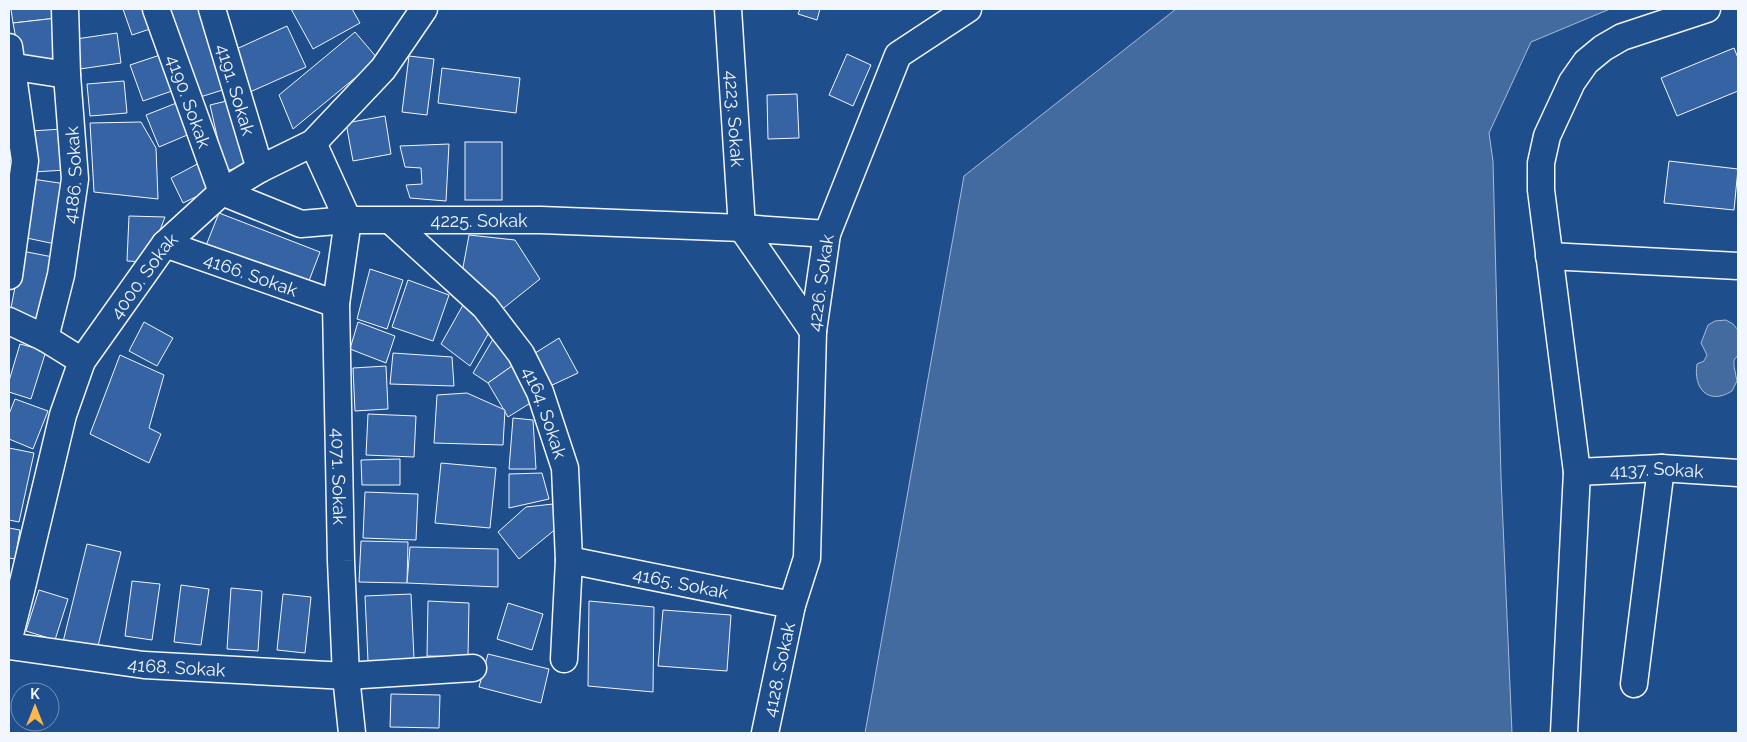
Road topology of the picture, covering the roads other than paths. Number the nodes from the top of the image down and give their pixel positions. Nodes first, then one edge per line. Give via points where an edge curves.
1 (65, 9) edge
2 (156, 9) edge
3 (212, 9) edge
4 (424, 9) edge
5 (728, 9) edge
6 (968, 9) edge
7 (1707, 9) edge
8 (10, 60) edge
9 (67, 75) junction
10 (313, 143) junction
11 (260, 169) junction
12 (222, 192) junction
13 (348, 220) junction
14 (391, 221) junction
15 (742, 228) junction
16 (827, 234) junction
17 (165, 244) junction
18 (1549, 256) junction
19 (1738, 266) edge
20 (9, 271) edge
21 (336, 304) junction
22 (9, 321) edge
23 (813, 331) junction
24 (45, 338) junction
25 (82, 361) junction
26 (1661, 468) junction
27 (1577, 472) junction
28 (1738, 472) edge
29 (569, 560) junction
30 (15, 586) edge
31 (792, 605) junction
32 (9, 638) edge
33 (9, 646) edge
34 (564, 659) dead end
35 (473, 668) dead end
36 (346, 676) junction
37 (1634, 684) dead end
38 (352, 733) edge
39 (765, 733) edge
40 (1564, 733) edge

1 - 9 street, 4186. Sokak
2 - 12 street, 4190. Sokak
3 - 11 street, 4191. Sokak
4 - 10 street, 4000. Sokak via 383,69
5 - 15 street, 4223. Sokak
6 - 16 street, 4226. Sokak via 898,55
7 - 18 street via 1622,37 1586,62 1572,82 1547,136 1542,163 1540,190
8 - 9 street
8 - 20 street via 25,160
9 - 24 street, 4186. Sokak via 75,179 61,275
10 - 11 street, 4000. Sokak
10 - 13 street
11 - 12 street, 4000. Sokak
12 - 13 street, 4225. Sokak via 301,224
12 - 17 street, 4000. Sokak
13 - 14 street, 4225. Sokak
13 - 21 street, 4071. Sokak
14 - 15 street, 4225. Sokak via 541,220
14 - 29 street, 4164. Sokak via 485,307 521,354 540,392 565,468
15 - 16 street, 4225. Sokak
15 - 23 street
16 - 23 street, 4226. Sokak
17 - 21 street, 4166. Sokak
17 - 25 street, 4000. Sokak
18 - 19 street
18 - 27 street
21 - 36 street, 4071. Sokak
22 - 24 street
23 - 31 street, 4226. Sokak via 807,558
24 - 25 street
25 - 30 street, 4000. Sokak via 63,415
26 - 27 street, 4137. Sokak
26 - 28 street, 4137. Sokak
26 - 37 street
27 - 40 street
29 - 31 street, 4165. Sokak
29 - 34 street, 4164. Sokak
30 - 32 street, 4000. Sokak
31 - 39 street, 4128. Sokak
33 - 36 street, 4168. Sokak via 144,665
35 - 36 street, 4168. Sokak
36 - 38 street, 4071. Sokak

